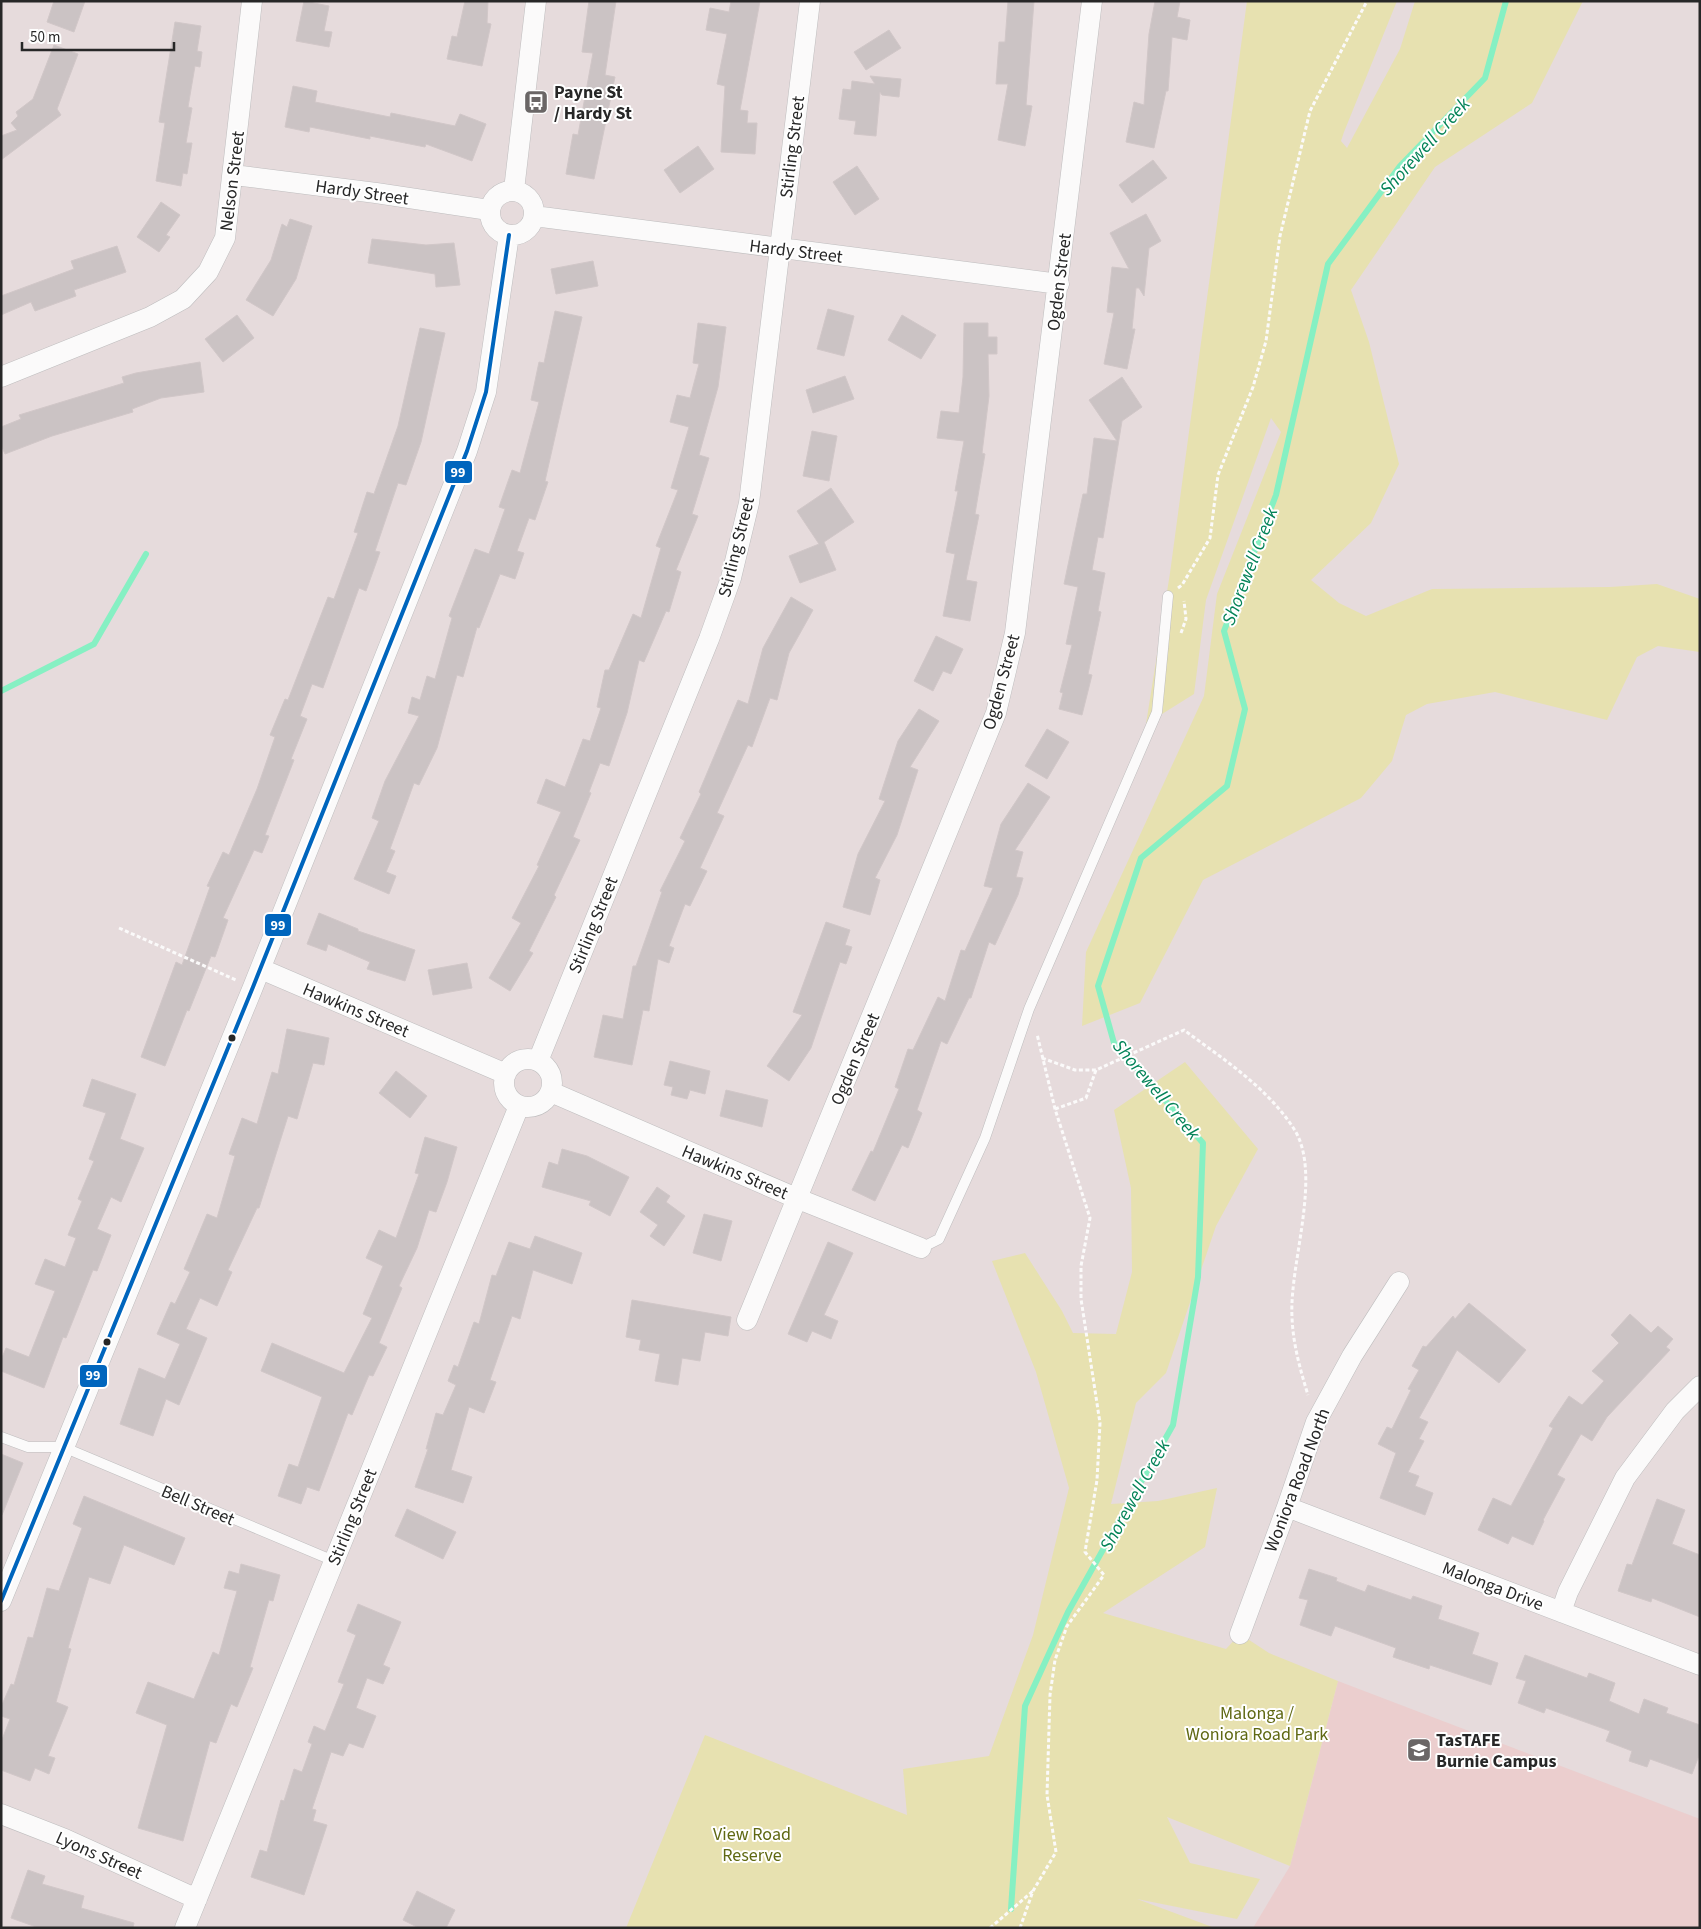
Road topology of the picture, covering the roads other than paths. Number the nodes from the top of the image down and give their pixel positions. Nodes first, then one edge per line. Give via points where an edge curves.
1 (252, 1) edge
2 (536, 1) edge
3 (810, 1) edge
4 (1092, 1) edge
5 (234, 175) junction
6 (514, 190) junction
7 (489, 210) junction
8 (534, 216) junction
9 (509, 235) junction
10 (780, 249) junction
11 (1059, 284) junction
12 (1, 377) edge
13 (1168, 596) dead end
14 (260, 969) junction
15 (538, 1061) junction
16 (506, 1074) junction
17 (551, 1092) junction
18 (519, 1106) junction
19 (796, 1198) junction
20 (921, 1248) joint
21 (1399, 1282) dead end
22 (747, 1320) dead end
23 (1700, 1386) edge
24 (1, 1437) edge
25 (63, 1447) junction
26 (1287, 1507) junction
27 (334, 1561) junction
28 (1, 1601) edge
29 (1561, 1612) junction
30 (1240, 1634) dead end
31 (1700, 1665) edge
32 (1, 1814) edge
33 (197, 1899) junction
34 (185, 1928) edge

1 - 5 street, Nelson Street
2 - 6 street
3 - 10 street, Stirling Street
4 - 11 street, Ogden Street
5 - 7 street, Hardy Street
5 - 12 street, Nelson Street via 225,238 208,272 183,299 150,317
6 - 7 street via 501,193
6 - 8 street via 532,202
7 - 9 street via 496,229
8 - 9 street via 523,233
8 - 10 street, Hardy Street
9 - 14 street via 486,392 467,451
10 - 11 street, Hardy Street
10 - 15 street, Stirling Street via 749,503 732,578
11 - 19 street, Ogden Street via 1016,633 996,712 868,1031
13 - 20 lane via 1157,712 1030,1009 985,1138 939,1239
14 - 16 street, Hawkins Street
14 - 25 street
15 - 16 street via 522,1060
15 - 17 street via 552,1078
16 - 18 street via 505,1089
17 - 18 street via 541,1104 526,1108
17 - 19 street, Hawkins Street
18 - 27 street, Stirling Street
19 - 20 street, Hawkins Street
19 - 22 street, Ogden Street
21 - 26 street, Woniora Road North via 1352,1356 1316,1422
23 - 29 street via 1675,1411 1625,1478
24 - 25 lane via 28,1447
25 - 27 lane, Bell Street
25 - 28 street
26 - 29 street, Malonga Drive
26 - 30 street, Woniora Road North
27 - 33 street, Stirling Street
29 - 31 street, Malonga Drive
32 - 33 street, Lyons Street
33 - 34 street, Stirling Street

